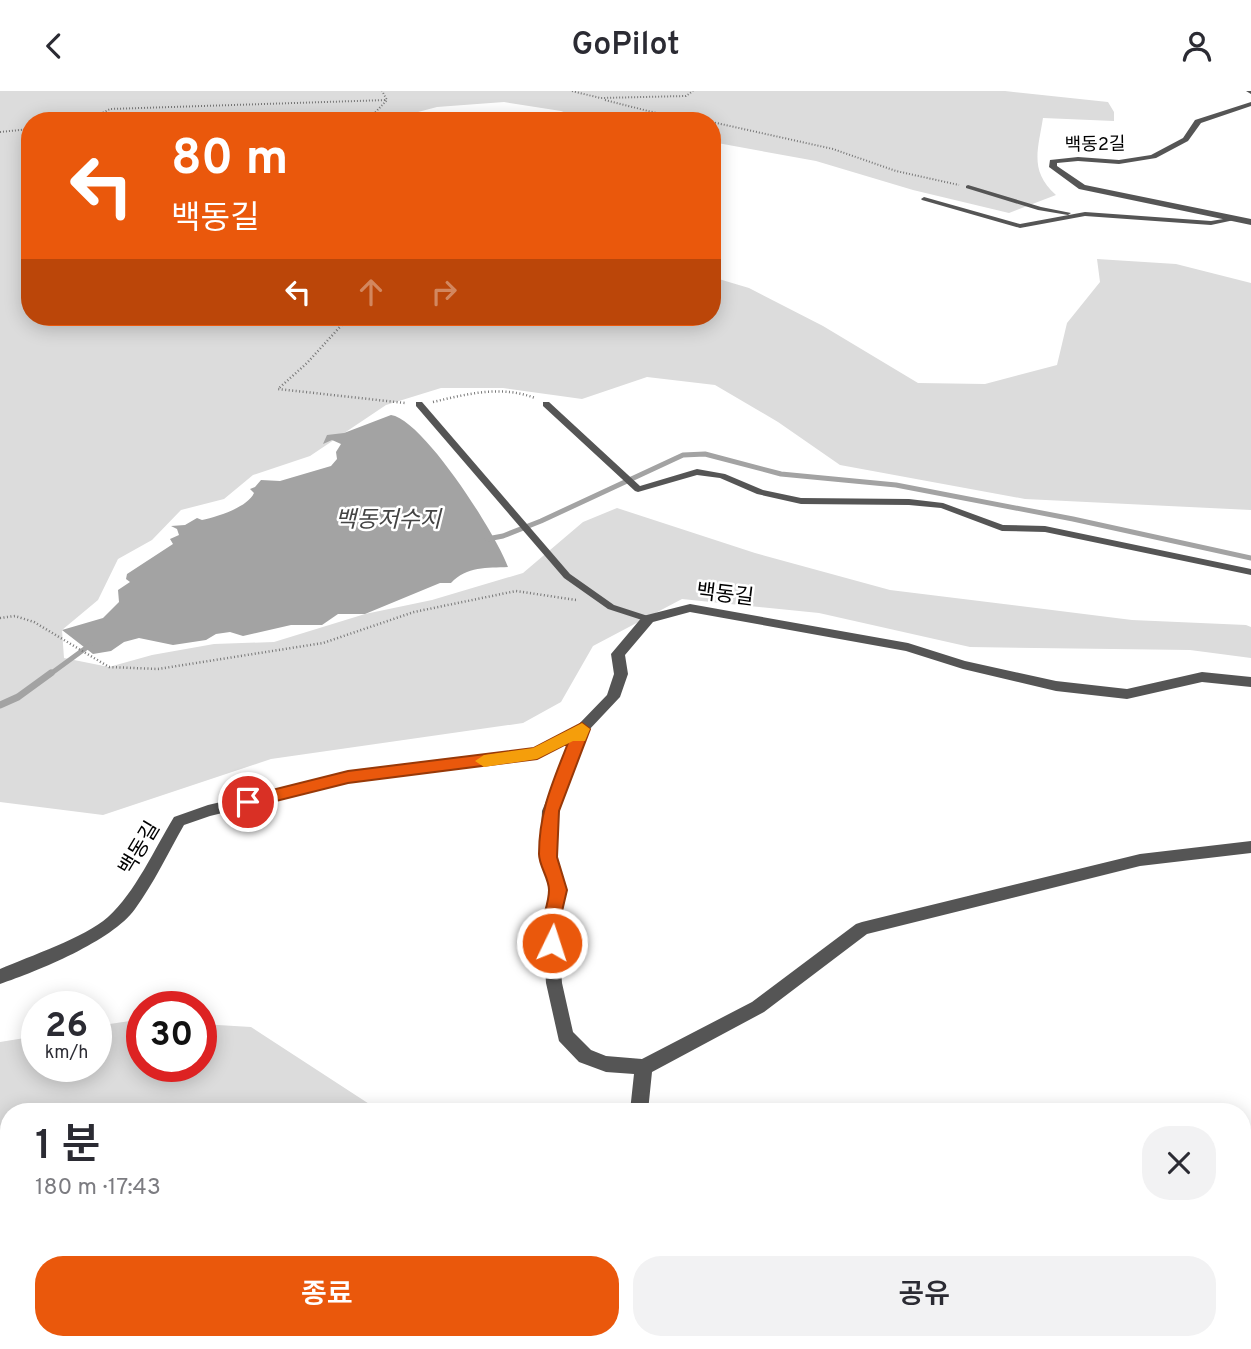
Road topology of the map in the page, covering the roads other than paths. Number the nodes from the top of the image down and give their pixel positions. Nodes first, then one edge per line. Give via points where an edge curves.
1 (1251, 104) edge
2 (968, 187) road end
3 (924, 199) dead end
4 (1085, 214) junction
5 (1236, 219) junction
6 (1251, 222) edge
7 (419, 404) road end
8 (546, 404) road end
9 (1251, 572) edge
10 (648, 619) junction
11 (1251, 682) edge
12 (582, 729) junction
13 (1251, 847) edge
14 (0, 977) edge
15 (644, 1067) junction
16 (640, 1103) edge

1 - 5 street, 백동2길 via 1198,122 1194,135 1178,147 1121,162 1069,157 1052,162 1064,177 1082,187
2 - 4 lane via 1040,209
3 - 4 lane via 1020,226
4 - 5 lane via 1200,222
5 - 6 street, 백동2길
7 - 10 lane via 567,576 611,607
8 - 9 lane via 638,489 697,472 722,475 760,492 801,501 943,506 1002,528 1045,529
10 - 11 street, 백동길 via 690,608 744,616 908,647 963,665 1079,689 1127,694 1202,677
10 - 12 street, 백동길 via 618,654 621,674 613,697
12 - 14 street, 백동길 via 537,753 348,777 179,821 129,905 112,923
12 - 15 street via 550,811 548,857 558,890 550,924 554,983 565,1036 585,1056 606,1064
13 - 15 street via 1140,860 862,929 758,1007
15 - 16 street

